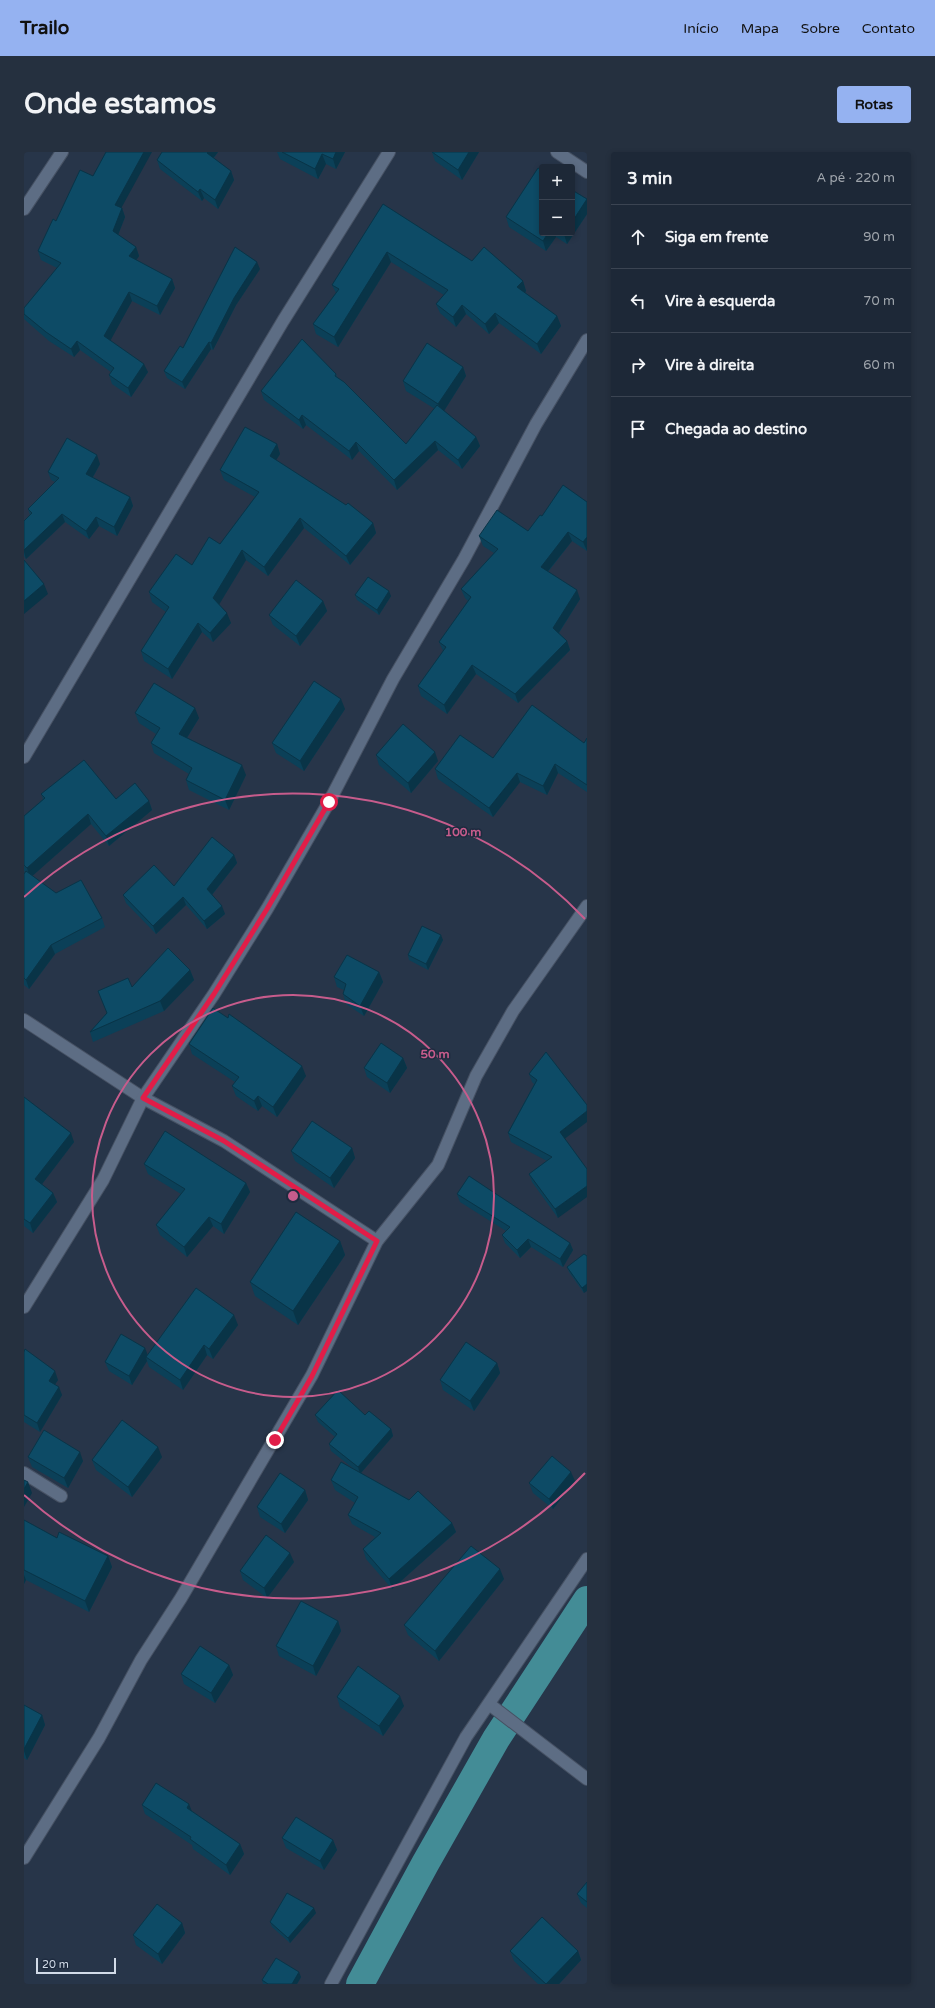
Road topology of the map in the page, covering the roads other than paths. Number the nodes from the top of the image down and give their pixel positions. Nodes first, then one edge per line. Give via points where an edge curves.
1 (62, 152) edge
2 (390, 152) edge
3 (557, 152) edge
4 (587, 172) edge
5 (24, 209) edge
6 (587, 340) edge
7 (24, 757) edge
8 (587, 906) edge
9 (24, 1020) edge
10 (143, 1098) junction
11 (377, 1241) junction
12 (24, 1307) edge
13 (24, 1473) edge
14 (61, 1496) dead end
15 (587, 1559) edge
16 (489, 1704) junction
17 (587, 1779) edge
18 (24, 1858) edge
19 (331, 1984) edge

1 - 5 street
2 - 7 street via 283,321
3 - 4 street
6 - 10 street via 536,424 464,559 393,679 329,802 267,909 214,994
8 - 11 street via 506,1024 476,1076 438,1165
9 - 10 street
10 - 11 street via 224,1141
10 - 12 street via 103,1180
11 - 18 street via 301,1395 141,1660 99,1738
13 - 14 street
15 - 16 street
16 - 17 street
16 - 19 street via 466,1737

